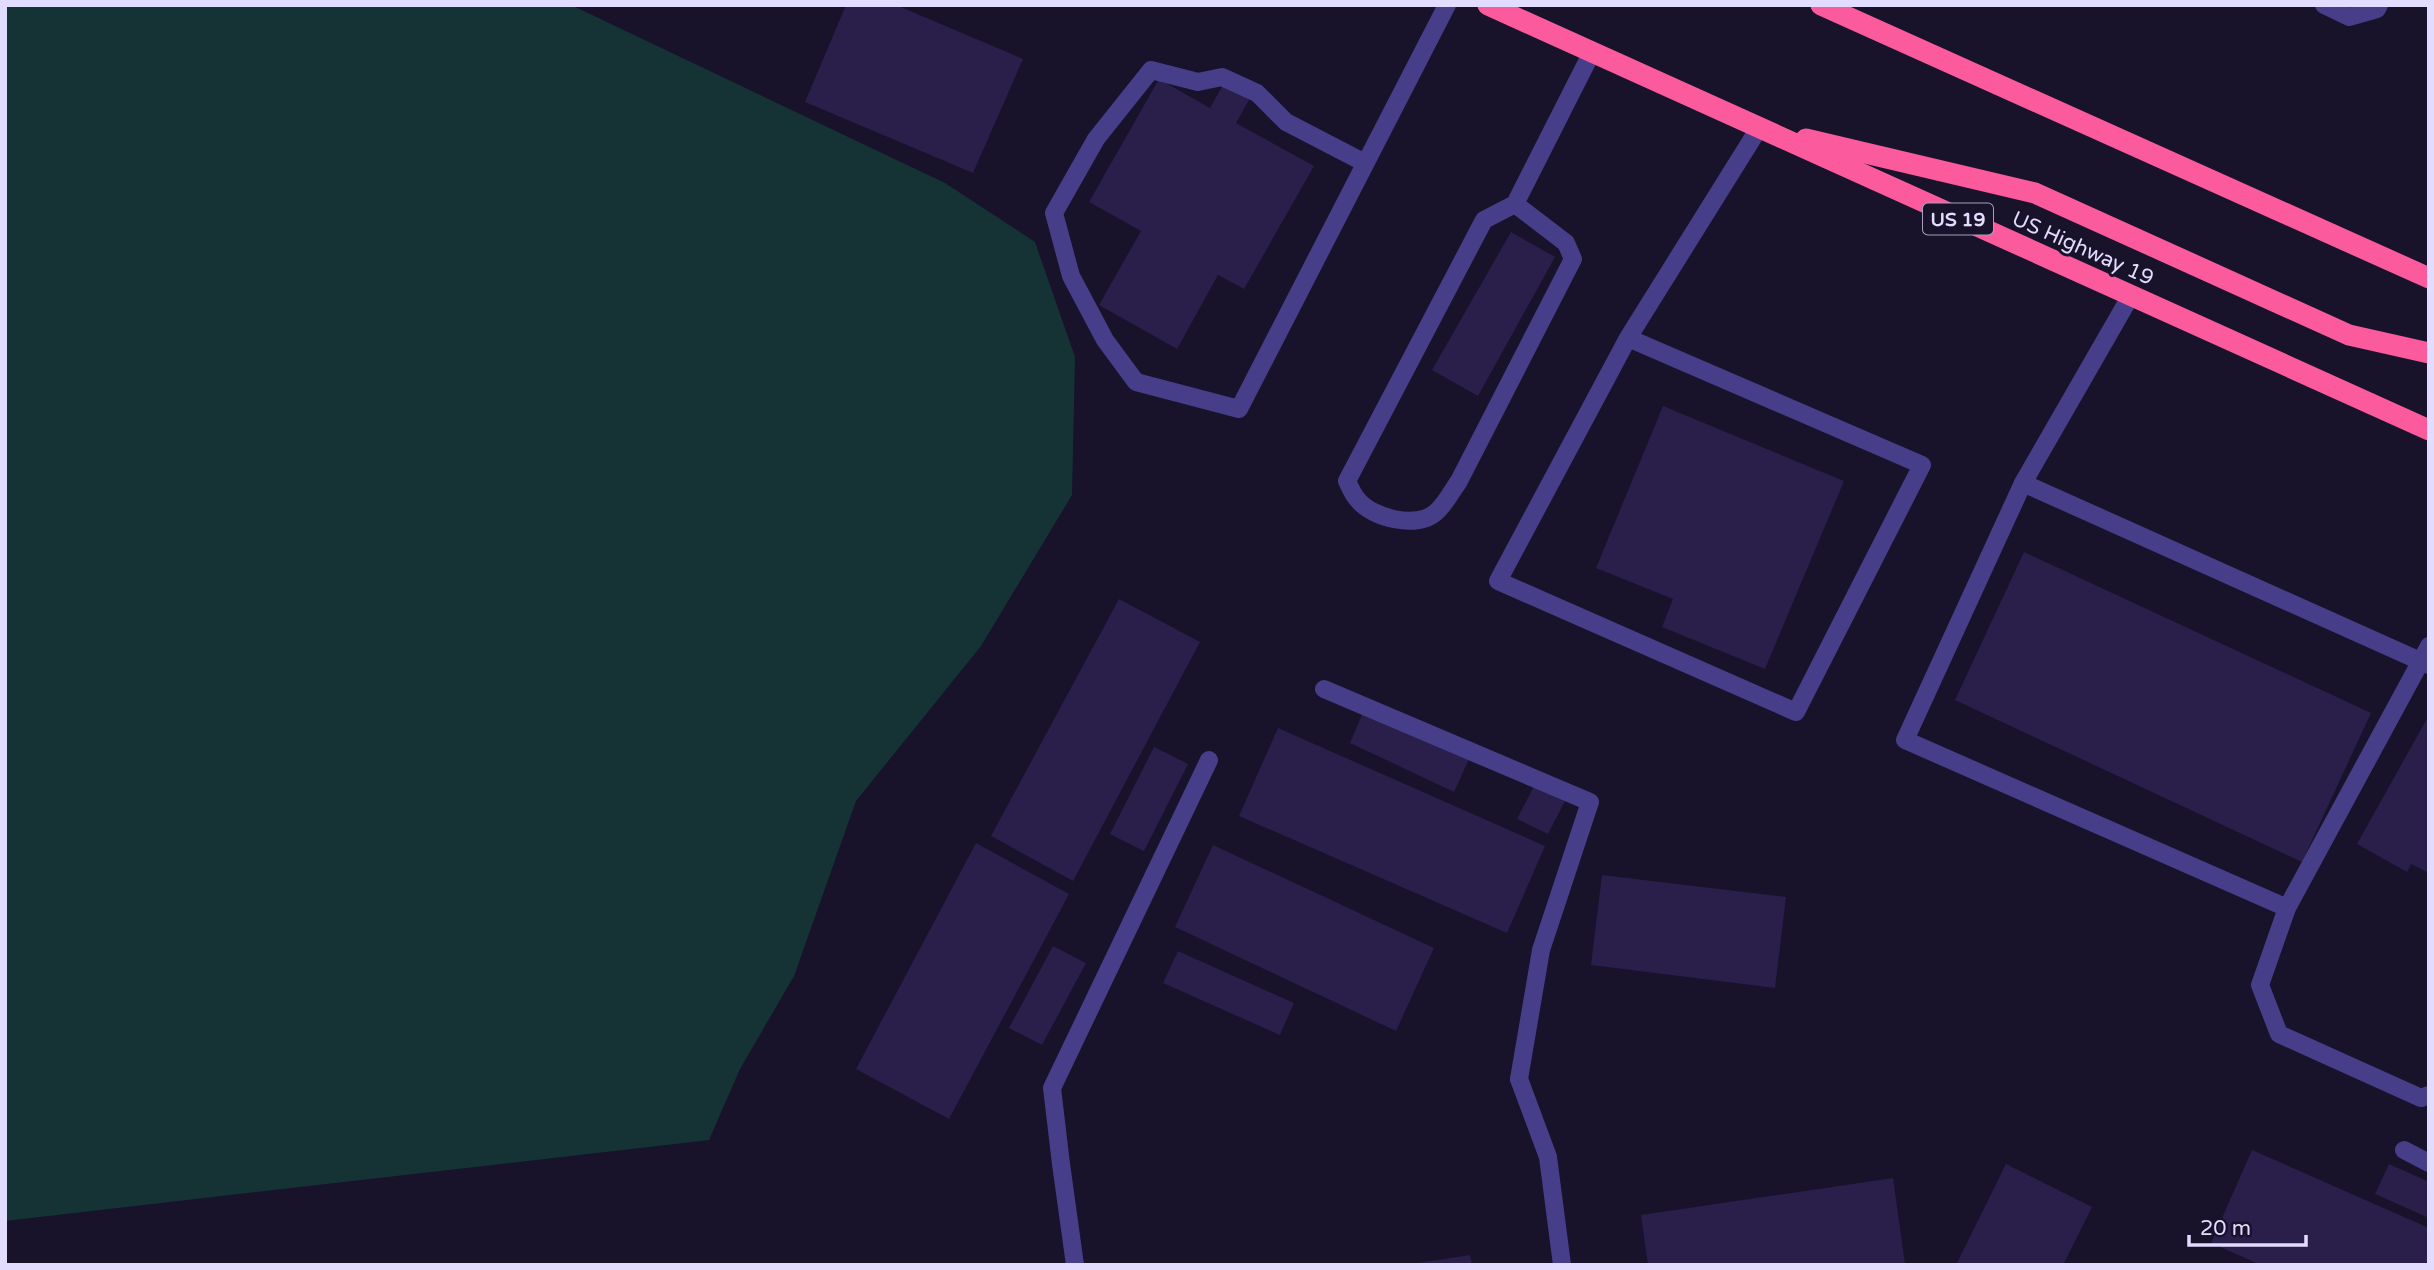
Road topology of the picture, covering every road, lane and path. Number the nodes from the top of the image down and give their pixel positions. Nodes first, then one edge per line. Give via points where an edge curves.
1 (1447, 5) edge
2 (1488, 5) edge
3 (1821, 5) edge
4 (2324, 5) edge
5 (2379, 5) edge
6 (1592, 52) junction
7 (1759, 128) junction
8 (1365, 163) junction
9 (1515, 204) junction
10 (2429, 278) edge
11 (2130, 297) junction
12 (1628, 338) junction
13 (2429, 353) edge
14 (2429, 430) edge
15 (2023, 483) junction
16 (2427, 657) edge
17 (1324, 689) dead end
18 (1209, 760) dead end
19 (2287, 908) junction
20 (2429, 1095) edge
21 (2404, 1150) dead end
22 (2429, 1163) edge
23 (1075, 1265) edge
24 (1562, 1265) edge

1 - 8 street
2 - 6 highway, US Highway 19 / US 19
3 - 10 highway
4 - 5 street via 2349,17
6 - 7 highway, US Highway 19 / US 19
6 - 9 street
7 - 11 highway, US Highway 19 / US 19
7 - 12 street
7 - 13 highway via 2035,193 2349,335
8 - 8 street via 1239,409 1136,382 1105,340 1072,276 1054,214 1096,139 1151,70 1198,82 1222,77 1257,93 1286,122
9 - 9 street via 1484,220 1347,481 1358,501 1373,512 1414,520 1434,514 1459,481 1573,259 1566,243
11 - 14 highway, US Highway 19 / US 19
11 - 15 street
12 - 12 street via 1498,581 1796,712 1922,465
15 - 16 street
15 - 19 street via 1905,740
16 - 19 street
17 - 24 street via 1590,802 1541,950 1519,1079 1548,1157
18 - 23 street via 1052,1088
19 - 20 street via 2260,985 2279,1034 2421,1098
21 - 22 street

